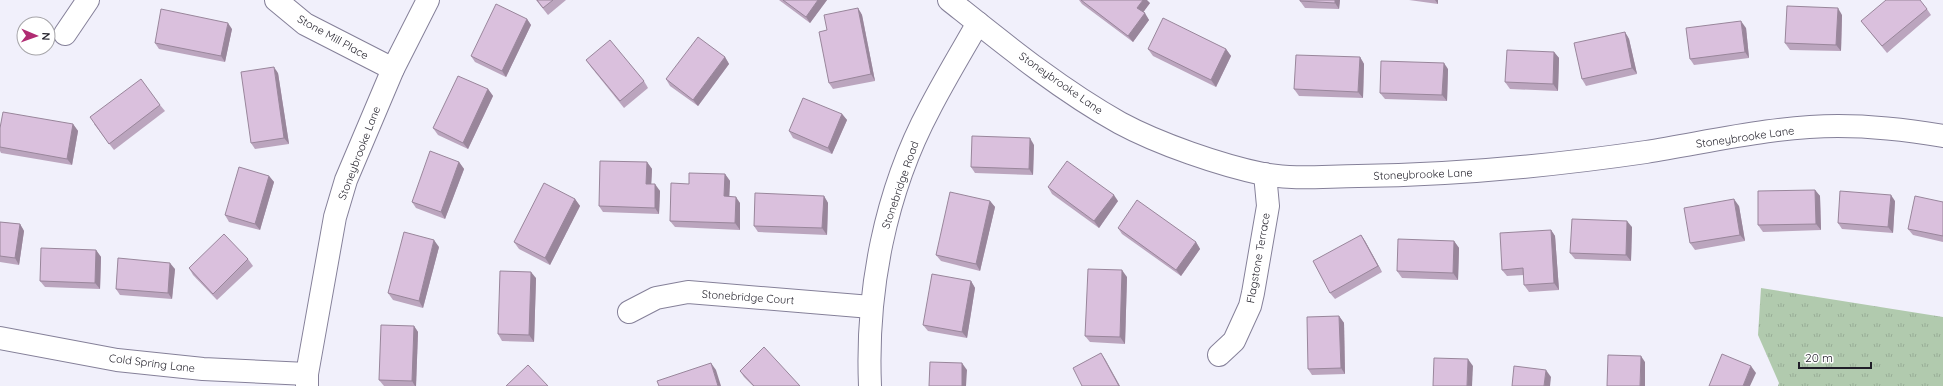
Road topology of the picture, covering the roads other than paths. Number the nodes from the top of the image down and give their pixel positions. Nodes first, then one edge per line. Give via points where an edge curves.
1 (88, 0) edge
2 (276, 0) edge
3 (428, 0) edge
4 (949, 0) edge
5 (978, 23) junction
6 (65, 34) dead end
7 (393, 69) junction
8 (1943, 136) edge
9 (1265, 174) junction
10 (871, 307) junction
11 (629, 312) dead end
12 (0, 338) edge
13 (1219, 355) dead end
14 (307, 380) edge
15 (870, 386) edge

1 - 6 street
2 - 7 street, Stone Mill Place via 305,24
3 - 7 street, Stoneybrooke Lane
4 - 5 street, Stoneybrooke Lane
5 - 9 street, Stoneybrooke Lane via 1070,92 1120,123 1213,160
5 - 10 street, Stonebridge Road via 930,108 910,151 888,212
7 - 14 street, Stoneybrooke Lane via 346,180 335,217
8 - 9 street, Stoneybrooke Lane via 1898,129 1836,126 1768,132 1558,164 1481,172 1300,177
9 - 13 street, Flagstone Terrace via 1268,206 1250,306 1234,341
10 - 11 street, Stonebridge Court via 688,292 656,298
10 - 15 street, Stonebridge Road
12 - 14 street, Cold Spring Lane via 117,360

